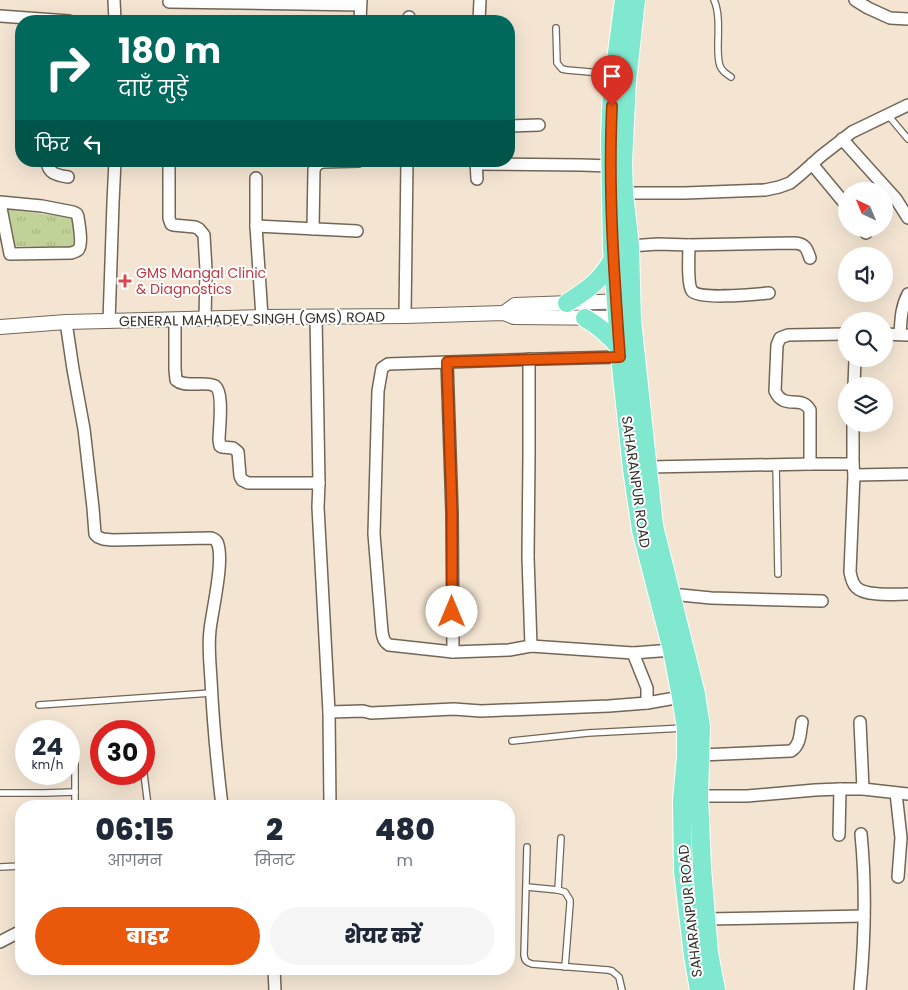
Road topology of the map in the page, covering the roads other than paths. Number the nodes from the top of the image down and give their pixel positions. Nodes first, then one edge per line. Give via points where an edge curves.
1 (114, 0) edge
2 (480, 0) edge
3 (628, 0) edge
4 (714, 0) edge
5 (855, 0) edge
6 (169, 2) dead end
7 (298, 2) edge
8 (360, 3) edge
9 (115, 15) edge
10 (479, 15) edge
11 (0, 16) edge
12 (15, 18) edge
13 (908, 19) edge
14 (556, 28) dead end
15 (615, 74) junction
16 (731, 77) dead end
17 (908, 105) edge
18 (887, 114) junction
19 (539, 125) dead end
20 (515, 126) edge
21 (842, 139) junction
22 (908, 139) edge
23 (515, 164) edge
24 (812, 164) junction
25 (610, 166) junction
26 (48, 167) edge
27 (115, 167) edge
28 (169, 167) edge
29 (316, 167) edge
30 (407, 167) edge
31 (476, 167) edge
32 (68, 177) dead end
33 (256, 178) dead end
34 (477, 179) dead end
35 (624, 193) junction
36 (838, 195) edge
37 (0, 202) edge
38 (908, 218) edge
39 (256, 226) junction
40 (313, 229) junction
41 (357, 231) dead end
42 (689, 244) junction
43 (630, 246) junction
44 (5, 254) edge
45 (810, 258) dead end
46 (613, 259) junction
47 (769, 293) dead end
48 (908, 294) edge
49 (566, 304) junction
50 (624, 310) junction
51 (504, 313) junction
52 (405, 316) junction
53 (262, 317) junction
54 (316, 317) junction
55 (585, 318) junction
56 (175, 319) junction
57 (205, 319) junction
58 (66, 322) junction
59 (109, 322) junction
60 (0, 327) edge
61 (838, 334) edge
62 (904, 334) edge
63 (620, 352) junction
64 (529, 359) junction
65 (447, 362) junction
66 (854, 432) edge
67 (776, 464) junction
68 (810, 464) junction
69 (648, 467) junction
70 (854, 470) junction
71 (908, 474) edge
72 (319, 483) junction
73 (647, 528) junction
74 (778, 574) dead end
75 (671, 594) junction
76 (908, 594) edge
77 (822, 600) dead end
78 (531, 646) junction
79 (672, 650) junction
80 (452, 652) junction
81 (633, 653) junction
82 (211, 693) junction
83 (681, 697) junction
84 (647, 702) junction
85 (39, 705) dead end
86 (329, 712) junction
87 (802, 722) dead end
88 (860, 722) dead end
89 (686, 728) junction
90 (512, 741) dead end
91 (701, 755) junction
92 (75, 785) edge
93 (145, 785) edge
94 (840, 789) junction
95 (863, 789) junction
96 (75, 792) junction
97 (0, 793) edge
98 (902, 793) edge
99 (700, 796) junction
100 (75, 800) edge
101 (147, 800) edge
102 (221, 800) edge
103 (330, 800) edge
104 (861, 834) dead end
105 (839, 835) dead end
106 (561, 838) dead end
107 (527, 848) dead end
108 (15, 866) edge
109 (0, 867) edge
110 (898, 877) dead end
111 (527, 888) junction
112 (558, 890) junction
113 (864, 916) junction
114 (706, 919) junction
115 (15, 934) edge
116 (0, 942) edge
117 (565, 967) junction
118 (275, 975) edge
119 (276, 990) edge
120 (622, 990) edge
121 (699, 990) edge
122 (716, 990) edge
123 (860, 990) edge

1 - 9 street
2 - 10 street
3 - 15 main road, SAHARANPUR ROAD
3 - 35 main road, SAHARANPUR ROAD
4 - 16 lane via 718,16 720,65
5 - 13 street via 890,18
6 - 7 street
7 - 8 street
11 - 12 street
14 - 15 lane via 557,62 562,69
15 - 25 main road, SAHARANPUR ROAD
17 - 18 street
18 - 21 street
18 - 22 lane
19 - 20 street
21 - 24 street
21 - 38 street via 896,199
23 - 25 street
24 - 35 street via 790,183 765,190
24 - 36 street
25 - 46 main road, SAHARANPUR ROAD
26 - 32 street via 53,174
27 - 59 street
28 - 57 street via 170,222 195,227 204,236
29 - 40 street
30 - 52 street
31 - 34 street
33 - 39 street
35 - 43 main road, SAHARANPUR ROAD
37 - 44 street
37 - 44 street via 42,206 73,212 78,217 80,246 76,251
39 - 40 street
39 - 53 street
40 - 41 street
42 - 43 street
42 - 45 street via 796,243 807,249
42 - 47 street via 688,267 692,291 696,294
43 - 50 main road, SAHARANPUR ROAD
46 - 49 main road via 598,281
46 - 50 main road, SAHARANPUR ROAD
48 - 62 street via 902,312
49 - 50 street, GENERAL MAHADEV SINGH (GMS) ROAD
49 - 51 street, GENERAL MAHADEV SINGH (GMS) ROAD via 515,305
50 - 55 street, GENERAL MAHADEV SINGH (GMS) ROAD
50 - 63 main road, SAHARANPUR ROAD
50 - 69 main road, SAHARANPUR ROAD
51 - 52 street, GENERAL MAHADEV SINGH (GMS) ROAD
51 - 55 street, GENERAL MAHADEV SINGH (GMS) ROAD via 514,317
52 - 54 street, GENERAL MAHADEV SINGH (GMS) ROAD
53 - 54 street, GENERAL MAHADEV SINGH (GMS) ROAD
53 - 57 street, GENERAL MAHADEV SINGH (GMS) ROAD
54 - 72 street
55 - 63 main road via 607,333
56 - 57 street, GENERAL MAHADEV SINGH (GMS) ROAD
56 - 59 street, GENERAL MAHADEV SINGH (GMS) ROAD
56 - 72 street via 176,380 218,389 221,402 220,446 238,452 242,480 248,483
58 - 59 street, GENERAL MAHADEV SINGH (GMS) ROAD
58 - 60 street, GENERAL MAHADEV SINGH (GMS) ROAD
58 - 82 street via 84,430 95,534 112,540 211,538 218,544 217,583 210,630
61 - 68 street via 788,335 780,338 777,345 774,392 784,402 803,403 810,410
63 - 64 street
63 - 73 main road, SAHARANPUR ROAD via 632,469
64 - 65 street
64 - 78 street
65 - 80 street
65 - 80 street via 388,364 382,368 378,391 374,534 385,643
66 - 70 street
67 - 68 street
67 - 69 street
67 - 74 lane
68 - 70 street
69 - 73 main road, SAHARANPUR ROAD
70 - 71 street
70 - 76 street via 850,572 855,586 870,594
72 - 86 street
73 - 75 main road, SAHARANPUR ROAD
73 - 79 main road, SAHARANPUR ROAD
75 - 77 street
75 - 91 main road, SAHARANPUR ROAD via 696,694
78 - 80 street
78 - 81 street
79 - 81 street
79 - 83 main road, SAHARANPUR ROAD
81 - 84 street via 647,688
82 - 85 lane
82 - 102 street
83 - 84 street
83 - 89 main road, SAHARANPUR ROAD
84 - 86 street via 481,711
86 - 103 street
87 - 91 street via 799,740 791,751
88 - 95 street
89 - 90 lane
89 - 121 main road, SAHARANPUR ROAD via 683,871
91 - 99 main road, SAHARANPUR ROAD
92 - 96 lane
93 - 101 lane
94 - 95 street
94 - 99 street
94 - 105 street
95 - 98 street
96 - 97 lane
96 - 100 lane
98 - 110 street
99 - 114 main road, SAHARANPUR ROAD
104 - 113 street
106 - 112 lane
107 - 111 lane
108 - 109 lane
111 - 112 lane
111 - 117 lane via 525,960 532,964
112 - 117 lane via 566,892 570,900
113 - 114 street
113 - 123 street
114 - 122 main road, SAHARANPUR ROAD
115 - 116 street
117 - 120 lane via 612,971 619,977
118 - 119 street

